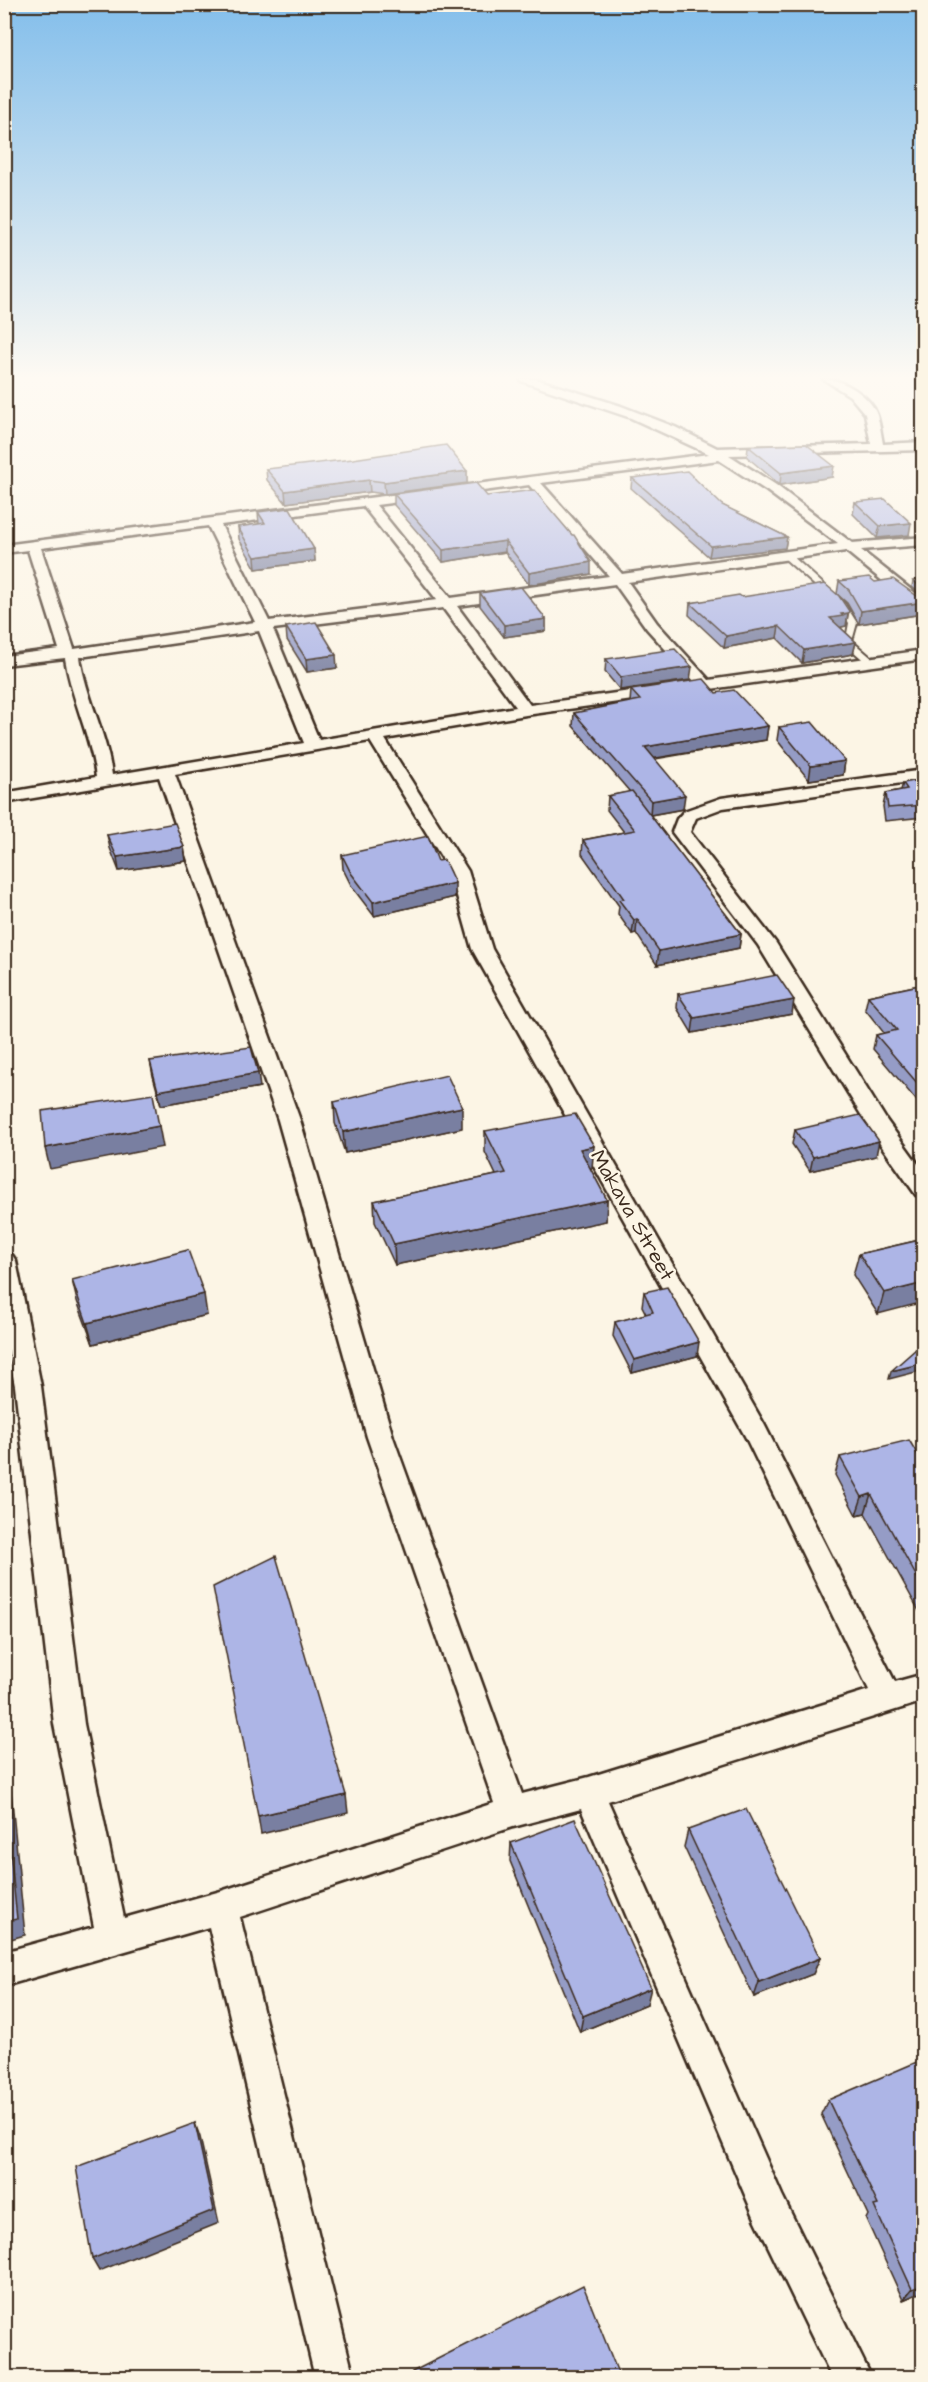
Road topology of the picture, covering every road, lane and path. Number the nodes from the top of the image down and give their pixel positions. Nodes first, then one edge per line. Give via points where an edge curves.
1 (447, 490) edge
2 (541, 490) edge
3 (777, 490) edge
4 (366, 501) junction
5 (212, 521) junction
6 (924, 541) edge
7 (33, 545) junction
8 (848, 547) junction
9 (4, 549) edge
10 (787, 556) junction
11 (619, 579) junction
12 (447, 603) junction
13 (924, 608) edge
14 (264, 626) junction
15 (70, 653) junction
16 (924, 654) edge
17 (4, 661) edge
18 (871, 662) junction
19 (706, 685) junction
20 (526, 710) junction
21 (375, 736) junction
22 (314, 747) junction
23 (166, 772) junction
24 (924, 775) edge
25 (105, 782) junction
26 (4, 798) edge
27 (924, 1189) edge
28 (4, 1261) edge
29 (924, 1687) edge
30 (888, 1698) junction
31 (589, 1792) junction
32 (513, 1812) junction
33 (220, 1907) junction
34 (111, 1936) junction
35 (4, 1969) edge
36 (334, 2378) edge
37 (853, 2378) edge

1 - 4 street
2 - 11 street
3 - 8 street
4 - 5 street
4 - 12 street
5 - 7 street
5 - 14 street
6 - 8 street
7 - 9 street
7 - 15 street
8 - 10 street
8 - 13 street
10 - 11 street
10 - 18 lane via 842,606 853,623 848,642
11 - 12 street
11 - 19 street via 652,626
12 - 14 street
12 - 20 street
14 - 15 street
14 - 22 street
15 - 17 street
15 - 25 street via 76,685 97,741
16 - 18 street
18 - 19 street
19 - 20 street
20 - 21 street
21 - 22 street
21 - 30 street, Makava Street via 459,871 482,949 755,1431
22 - 23 street
23 - 25 street
23 - 32 street via 290,1120 380,1437
24 - 27 street via 721,803 686,817 681,832 766,943 879,1126
25 - 26 street
28 - 34 street via 28,1386 69,1724
29 - 30 street
30 - 31 street
31 - 32 street
31 - 37 street via 769,2208
32 - 33 street
33 - 34 street
33 - 36 street
34 - 35 street

